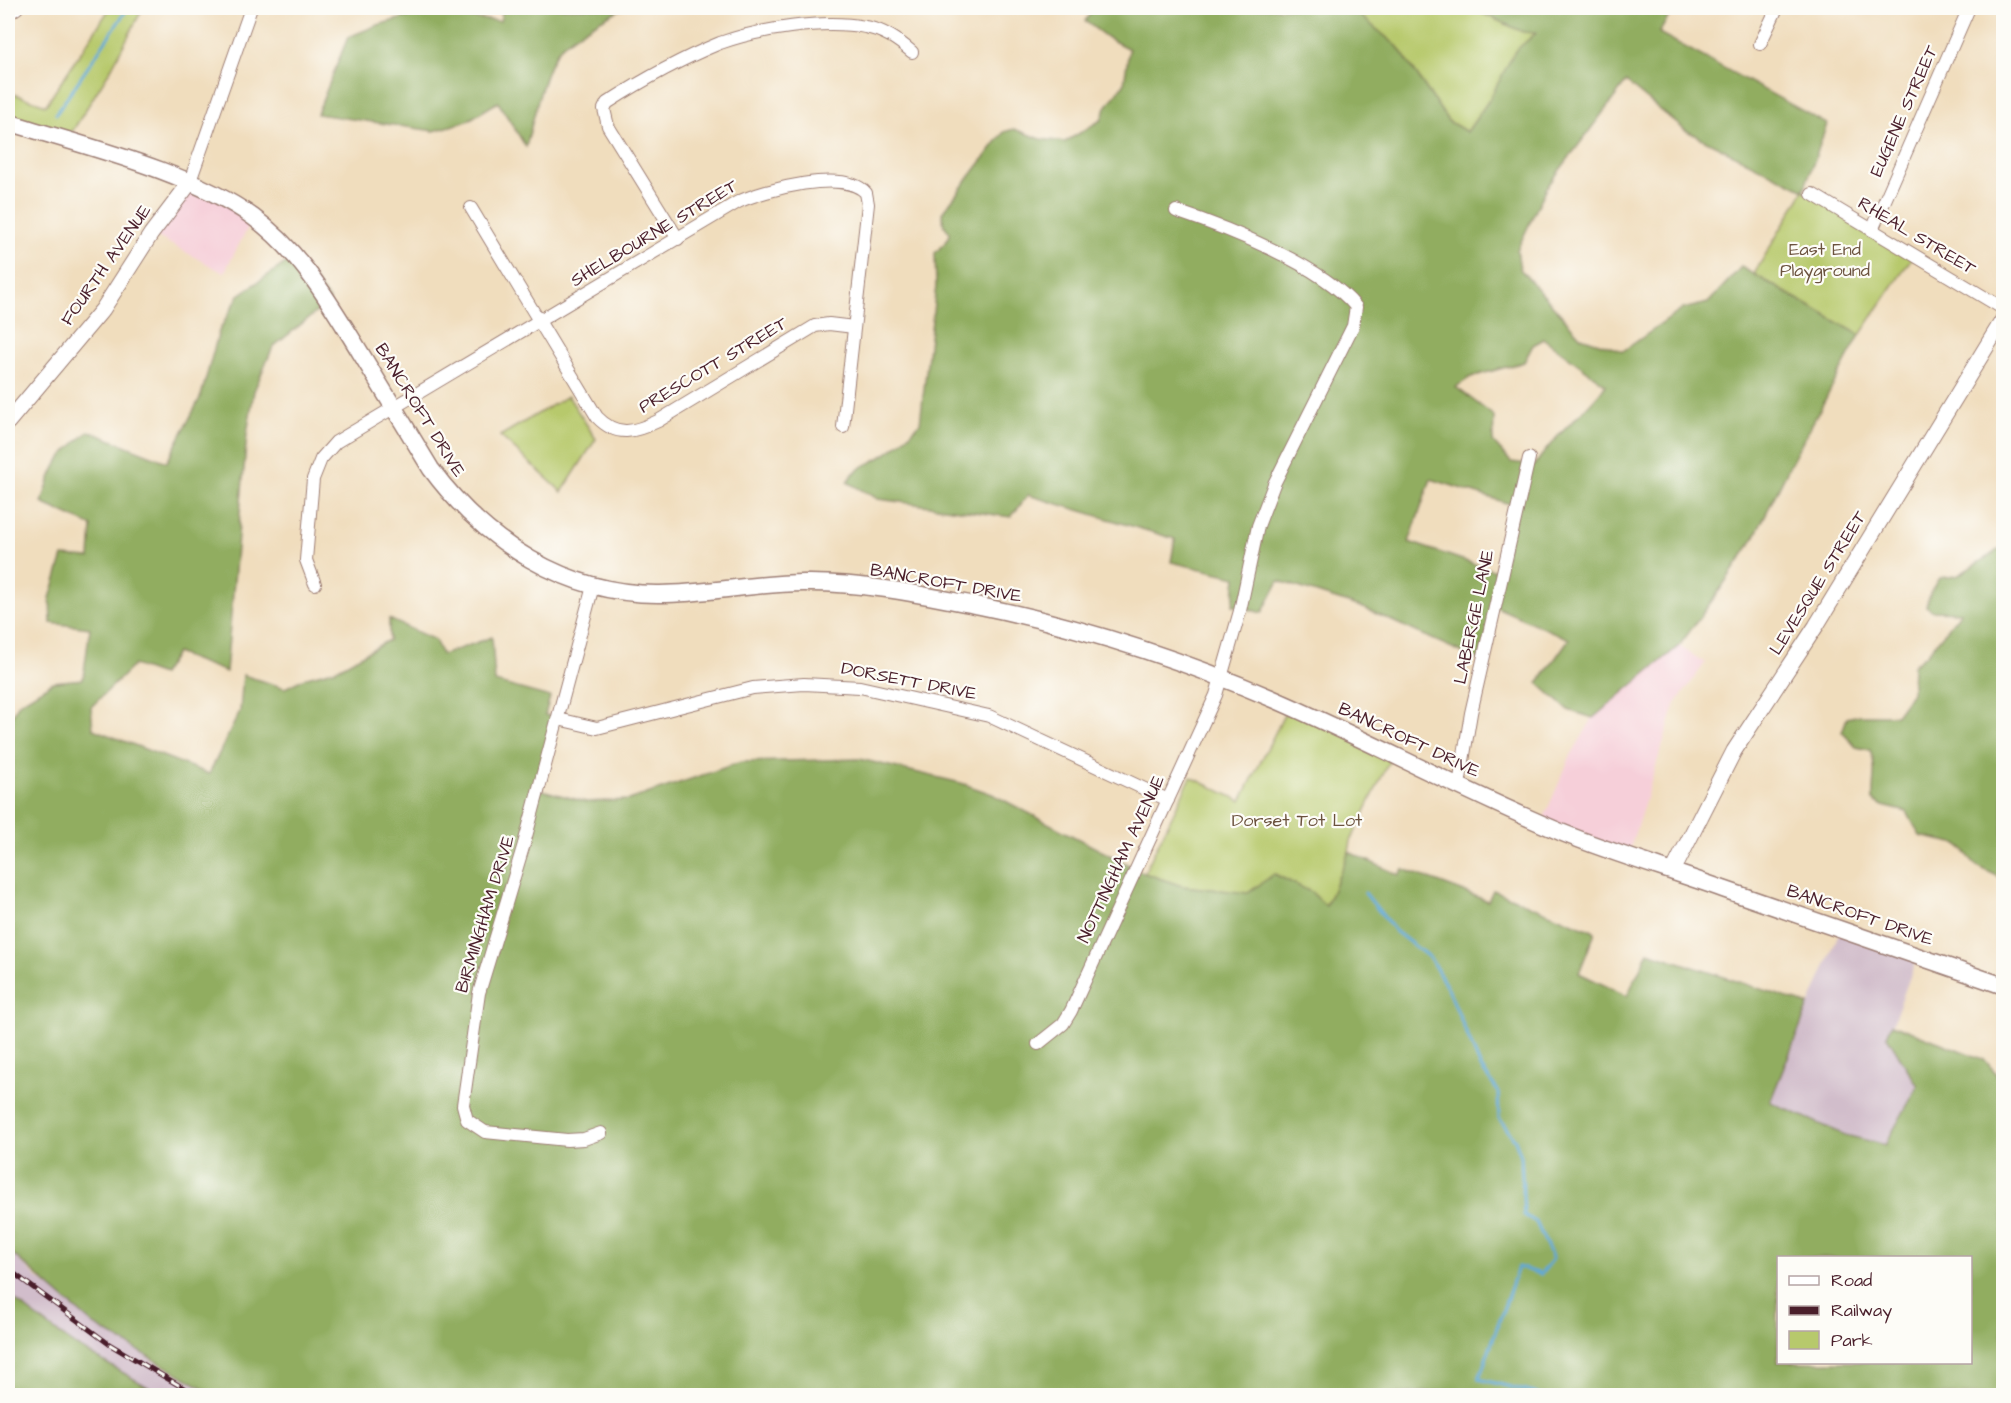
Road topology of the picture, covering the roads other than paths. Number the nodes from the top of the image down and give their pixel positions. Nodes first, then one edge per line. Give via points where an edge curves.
1 (17, 8) edge
2 (251, 8) edge
3 (1777, 8) edge
4 (1970, 8) edge
5 (8, 14) edge
6 (1760, 45) dead end
7 (912, 52) dead end
8 (8, 122) edge
9 (189, 183) junction
10 (1812, 194) dead end
11 (471, 208) dead end
12 (1176, 212) dead end
13 (1872, 230) junction
14 (678, 239) junction
15 (2004, 309) edge
16 (2004, 318) edge
17 (540, 321) junction
18 (854, 327) junction
19 (393, 407) junction
20 (8, 422) edge
21 (843, 427) dead end
22 (1529, 458) dead end
23 (315, 584) dead end
24 (593, 586) junction
25 (1222, 678) junction
26 (558, 719) junction
27 (1459, 785) junction
28 (1168, 800) junction
29 (1673, 871) junction
30 (2004, 986) edge
31 (1038, 1044) dead end
32 (601, 1133) dead end

1 - 5 street
2 - 9 street
3 - 6 street
4 - 13 street, EUGENE STREET
7 - 14 street via 897,39 865,27 823,25 753,34 721,43 678,63 607,103 604,109 608,126
8 - 9 main road, BANCROFT DRIVE
9 - 19 main road, BANCROFT DRIVE via 255,218 295,256 320,287
9 - 20 street, FOURTH AVENUE via 103,309
10 - 13 street, RHEAL STREET
11 - 17 street, PRESCOTT STREET
12 - 25 street, NOTTINGHAM AVENUE via 1248,239 1297,264 1345,292 1356,307 1353,326 1274,484 1258,526
13 - 15 street, RHEAL STREET
14 - 17 street, SHELBOURNE STREET
14 - 18 street, SHELBOURNE STREET via 754,194 807,184 856,185 866,193 868,204
16 - 29 street, LEVESQUE STREET via 1816,626 1734,751
17 - 18 street, PRESCOTT STREET via 597,417 608,427 625,432 658,421 815,326
17 - 19 street, SHELBOURNE STREET
18 - 21 street, SHELBOURNE STREET
19 - 23 street, SHELBOURNE STREET via 336,441 315,470 306,560
19 - 24 main road, BANCROFT DRIVE via 441,482 477,522 532,561
22 - 27 street, LABERGE LANE via 1488,634
24 - 25 main road, BANCROFT DRIVE via 654,594 807,582 890,591 1040,621
24 - 26 street, BIRMINGHAM DRIVE
25 - 27 main road, BANCROFT DRIVE
25 - 28 street, NOTTINGHAM AVENUE
26 - 28 street, DORSETT DRIVE via 597,728 753,688 804,684 860,687 989,716
26 - 32 street, BIRMINGHAM DRIVE via 479,993 463,1105 467,1120 485,1132 567,1140
27 - 29 main road, BANCROFT DRIVE via 1566,834
28 - 31 street, NOTTINGHAM AVENUE via 1071,1011 1063,1024
29 - 30 main road, BANCROFT DRIVE

